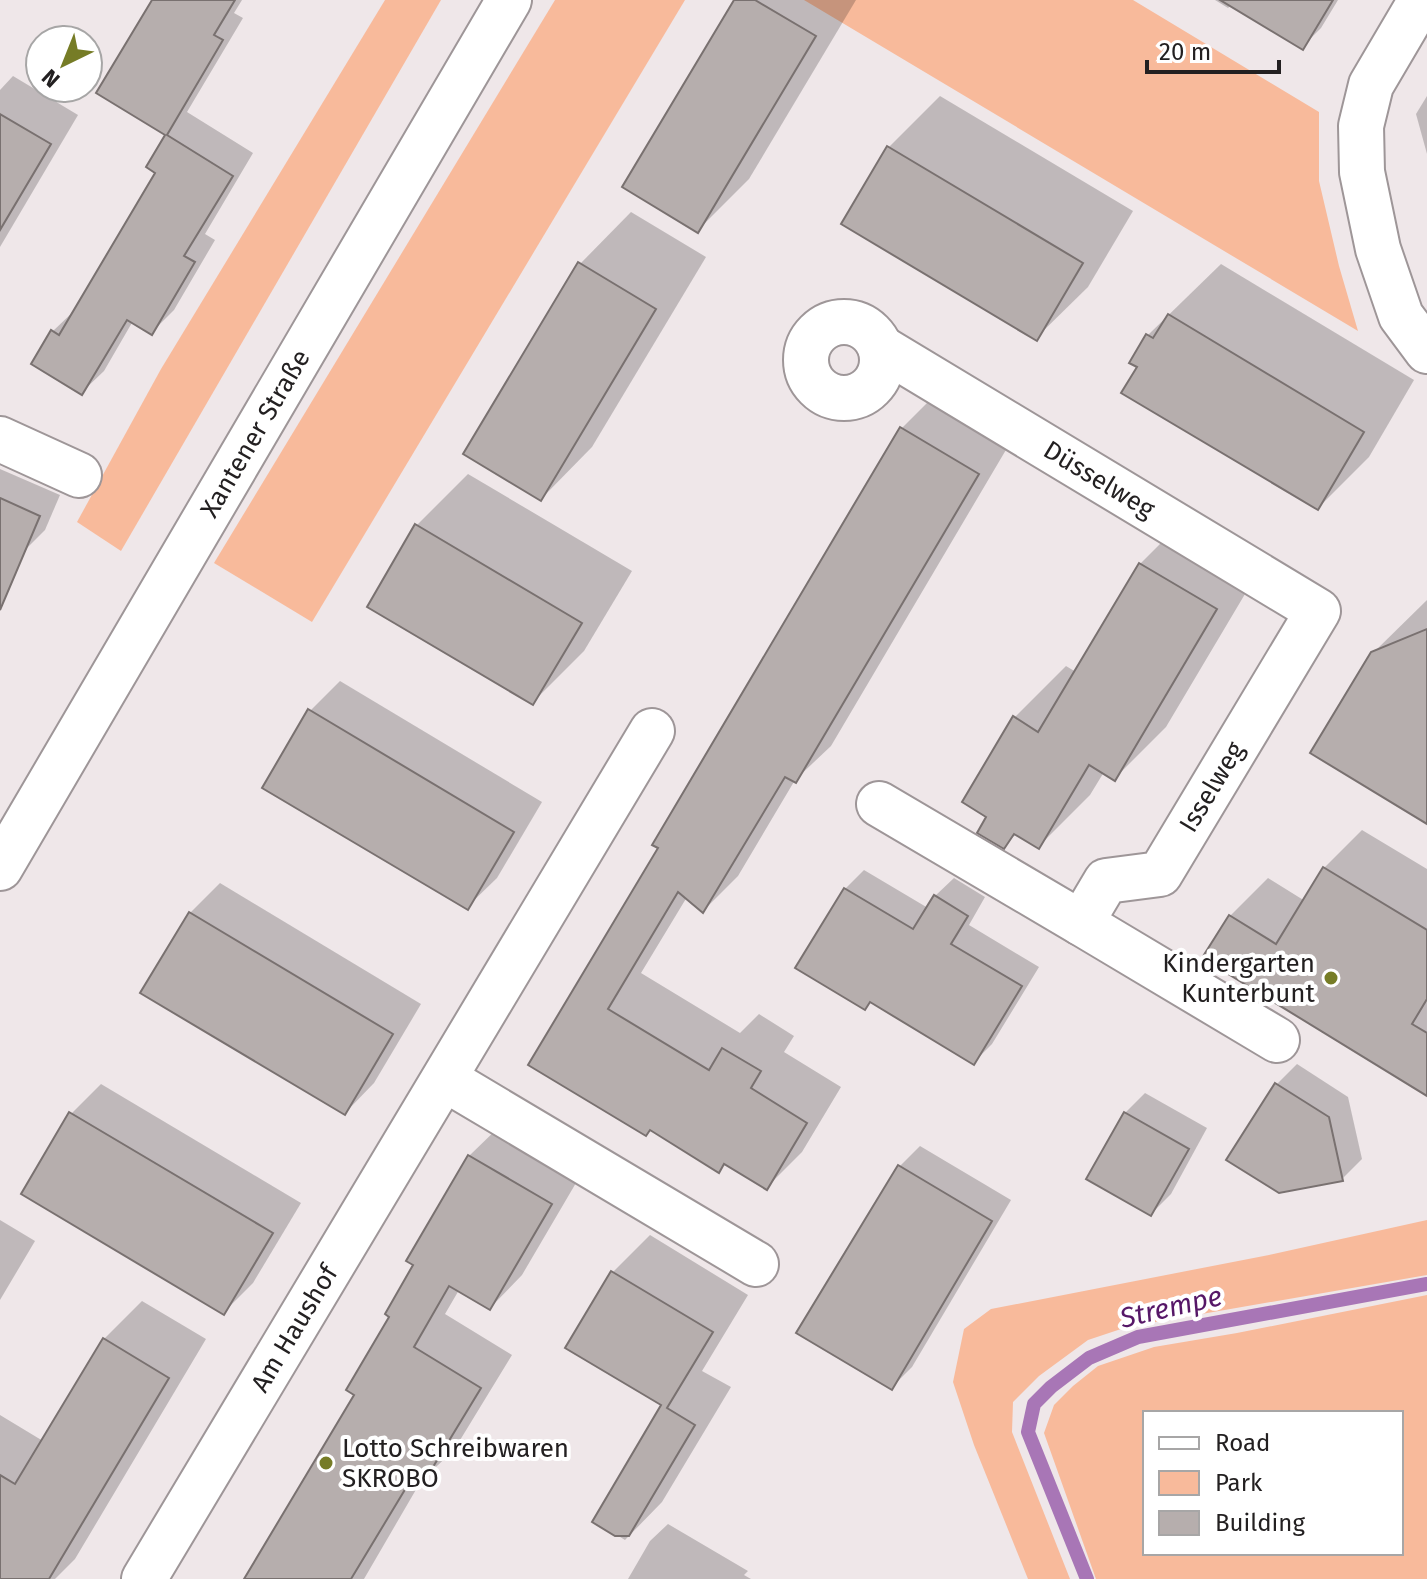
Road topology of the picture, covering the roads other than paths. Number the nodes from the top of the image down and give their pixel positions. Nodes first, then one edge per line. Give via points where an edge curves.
1 (509, 0) edge
2 (1421, 0) edge
3 (880, 347) dead end
4 (1427, 351) edge
5 (0, 439) edge
6 (79, 475) dead end
7 (1318, 611) joint
8 (652, 731) dead end
9 (879, 804) dead end
10 (0, 868) edge
11 (1081, 923) junction
12 (1277, 1040) dead end
13 (445, 1079) junction
14 (756, 1264) dead end
15 (144, 1579) edge

1 - 10 street, Xantener Straße
2 - 4 street via 1371,85 1361,126 1362,172 1378,249 1401,316
3 - 7 street, Düsselweg
5 - 6 street
7 - 11 street, Isselweg via 1160,874 1106,881
8 - 13 street, Am Haushof
9 - 11 street
11 - 12 street
13 - 14 street
13 - 15 street, Am Haushof

